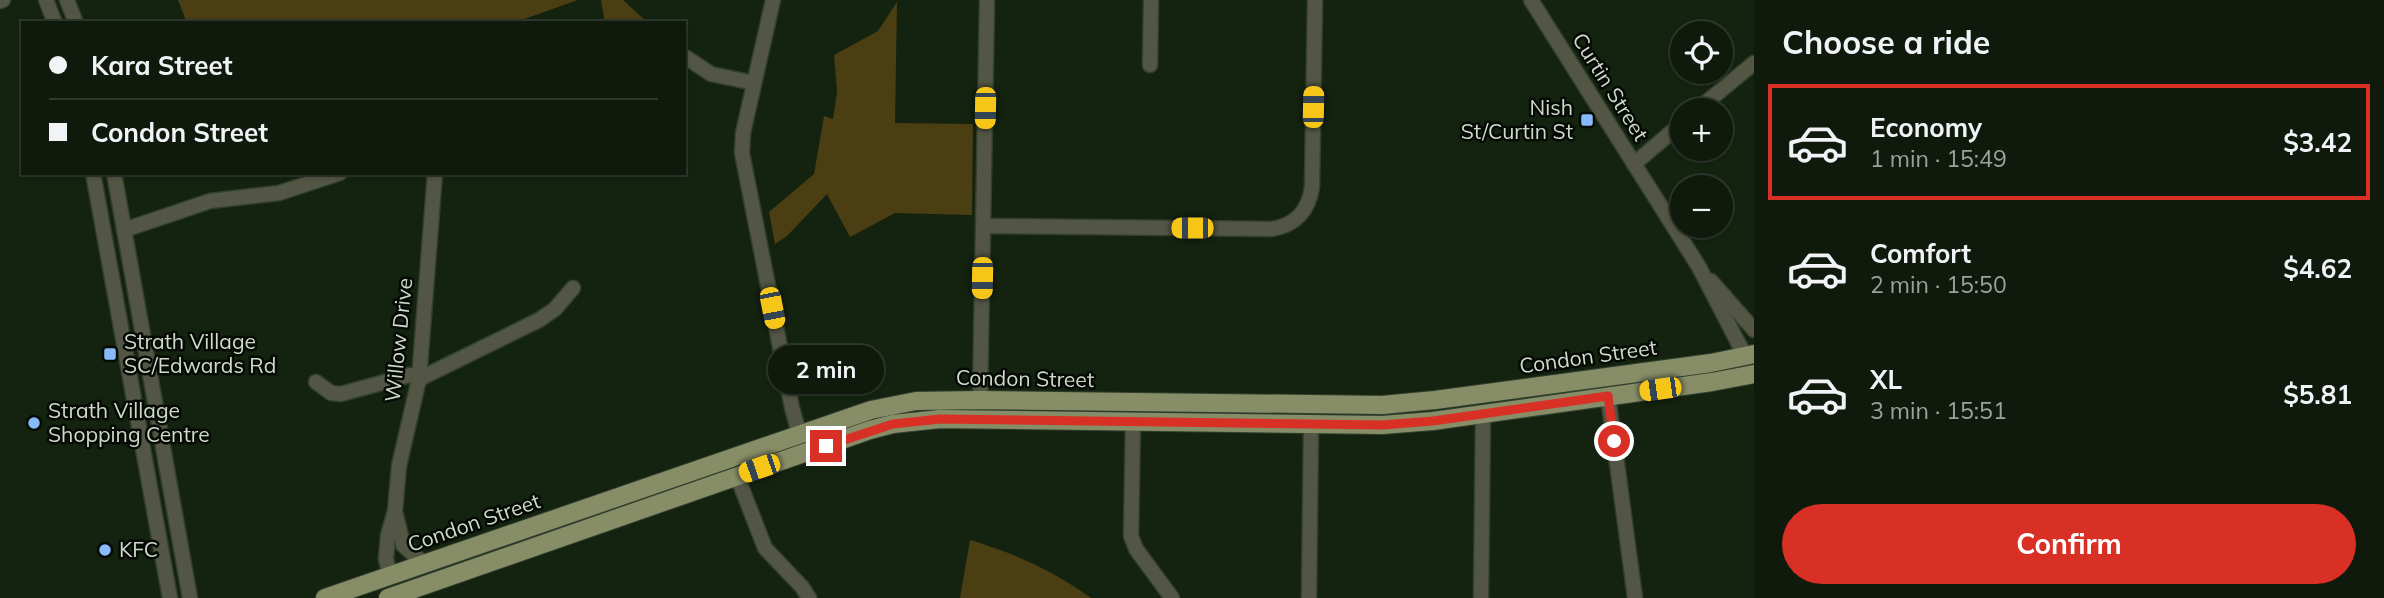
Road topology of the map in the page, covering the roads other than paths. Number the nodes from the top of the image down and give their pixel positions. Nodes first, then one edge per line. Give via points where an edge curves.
1 (46, 0) edge
2 (67, 0) edge
3 (773, 0) edge
4 (986, 0) edge
5 (1151, 0) edge
6 (1315, 0) edge
7 (1531, 0) edge
8 (54, 21) edge
9 (75, 21) edge
10 (687, 58) dead end
11 (1754, 63) edge
12 (1150, 65) dead end
13 (754, 83) junction
14 (1712, 98) edge
15 (1670, 133) edge
16 (1634, 164) junction
17 (93, 175) edge
18 (114, 175) edge
19 (334, 175) edge
20 (435, 175) edge
21 (983, 226) junction
22 (124, 230) junction
23 (1699, 267) junction
24 (573, 288) dead end
25 (1754, 330) edge
26 (1751, 357) edge
27 (1754, 374) edge
28 (419, 377) junction
29 (316, 382) dead end
30 (1481, 394) junction
31 (1608, 396) junction
32 (980, 400) junction
33 (1310, 406) junction
34 (1483, 414) junction
35 (1133, 421) junction
36 (1311, 425) junction
37 (799, 433) junction
38 (730, 458) junction
39 (737, 476) junction
40 (395, 511) junction
41 (424, 564) junction
42 (456, 574) junction
43 (393, 575) junction
44 (187, 580) junction
45 (170, 598) edge
46 (190, 598) edge
47 (196, 598) edge
48 (325, 598) edge
49 (388, 598) edge
50 (809, 598) edge
51 (1172, 598) edge
52 (1309, 598) edge
53 (1481, 598) edge
54 (1635, 598) edge

1 - 8 street
2 - 9 street
3 - 13 street
4 - 21 street
5 - 12 street
6 - 21 street via 1312,187 1306,208 1295,220 1271,229
7 - 16 street, Curtin Street
10 - 13 street via 711,74
11 - 14 street
13 - 37 street via 742,153
15 - 16 street
16 - 23 street, Curtin Street
17 - 45 street
18 - 22 street
19 - 22 street via 279,194 210,201
20 - 28 street, Willow Drive
21 - 32 street
22 - 44 street
23 - 25 street, Curtin Street
23 - 26 street, Curtin Street
24 - 28 street via 539,320
26 - 30 main road, Condon Street
27 - 31 main road, Condon Street
28 - 29 street via 410,375 335,394
28 - 40 street, Willow Drive via 399,466
30 - 33 main road, Condon Street via 1382,405
30 - 34 main road
31 - 34 main road, Condon Street
31 - 54 street
32 - 33 main road, Condon Street
32 - 37 main road, Condon Street via 892,404
33 - 36 main road
34 - 36 main road, Condon Street via 1407,423
34 - 53 street
35 - 36 main road, Condon Street
35 - 39 main road, Condon Street via 904,422
35 - 51 street via 1131,536
36 - 52 street
37 - 38 main road, Condon Street
38 - 39 main road
38 - 41 main road, Condon Street
39 - 42 main road, Condon Street
39 - 50 street via 765,548
40 - 41 street, Willow Drive via 403,545
40 - 43 street, Willow Drive via 386,559
41 - 43 main road, Condon Street
42 - 43 main road via 405,581
42 - 49 main road, Condon Street
43 - 48 main road, Condon Street
44 - 46 street
44 - 47 street

